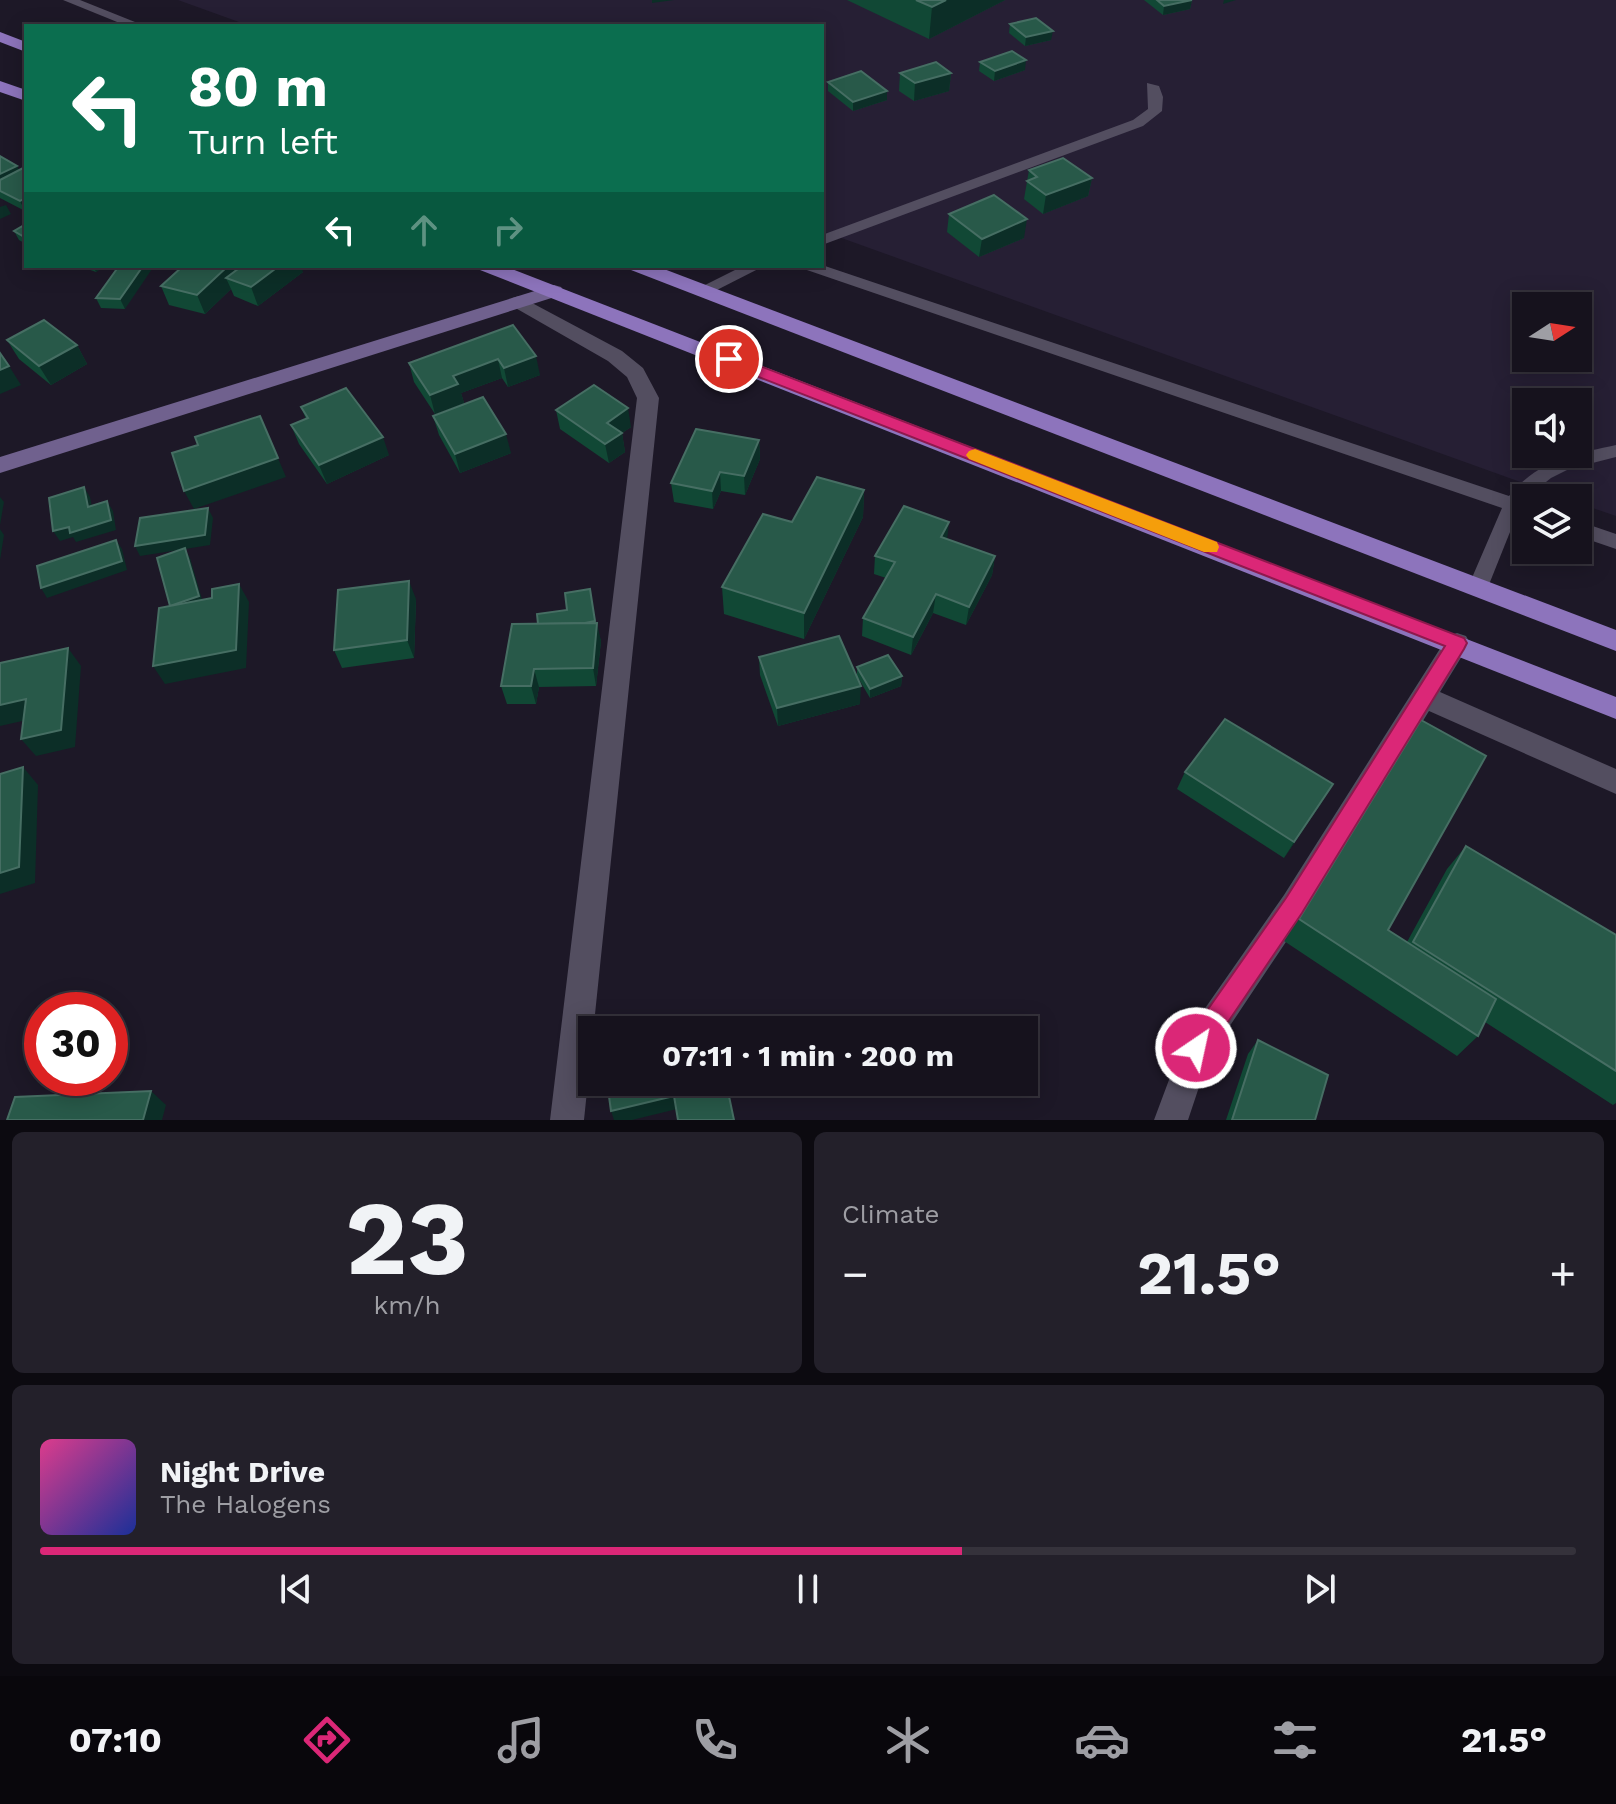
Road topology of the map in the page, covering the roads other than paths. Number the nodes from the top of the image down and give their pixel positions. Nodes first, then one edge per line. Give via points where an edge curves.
1 (69, 0) edge
2 (134, 24) edge
3 (0, 37) edge
4 (24, 46) edge
5 (0, 86) edge
6 (1152, 86) dead end
7 (24, 95) edge
8 (824, 239) edge
9 (492, 268) edge
10 (644, 268) edge
11 (752, 268) edge
12 (816, 268) edge
13 (705, 289) junction
14 (554, 291) junction
15 (519, 302) junction
16 (1616, 451) edge
17 (0, 465) edge
18 (1530, 484) edge
19 (1512, 504) edge
20 (1512, 520) edge
21 (1592, 533) edge
22 (1616, 542) edge
23 (1478, 587) junction
24 (1616, 641) edge
25 (1457, 643) junction
26 (1424, 697) junction
27 (1616, 708) edge
28 (1616, 782) edge
29 (567, 1120) edge
30 (1171, 1120) edge

1 - 2 lane
3 - 4 main road
5 - 7 main road
6 - 8 lane via 1155,111 1138,123
9 - 14 main road
10 - 13 main road
11 - 13 lane
12 - 19 lane
13 - 23 main road
14 - 15 street
14 - 25 main road
15 - 17 street
15 - 29 street via 615,356 636,373 648,398
16 - 18 lane via 1561,464
20 - 23 lane
21 - 22 lane
23 - 24 main road
25 - 26 street
25 - 27 main road
26 - 28 street
26 - 30 street via 1294,905 1196,1048

